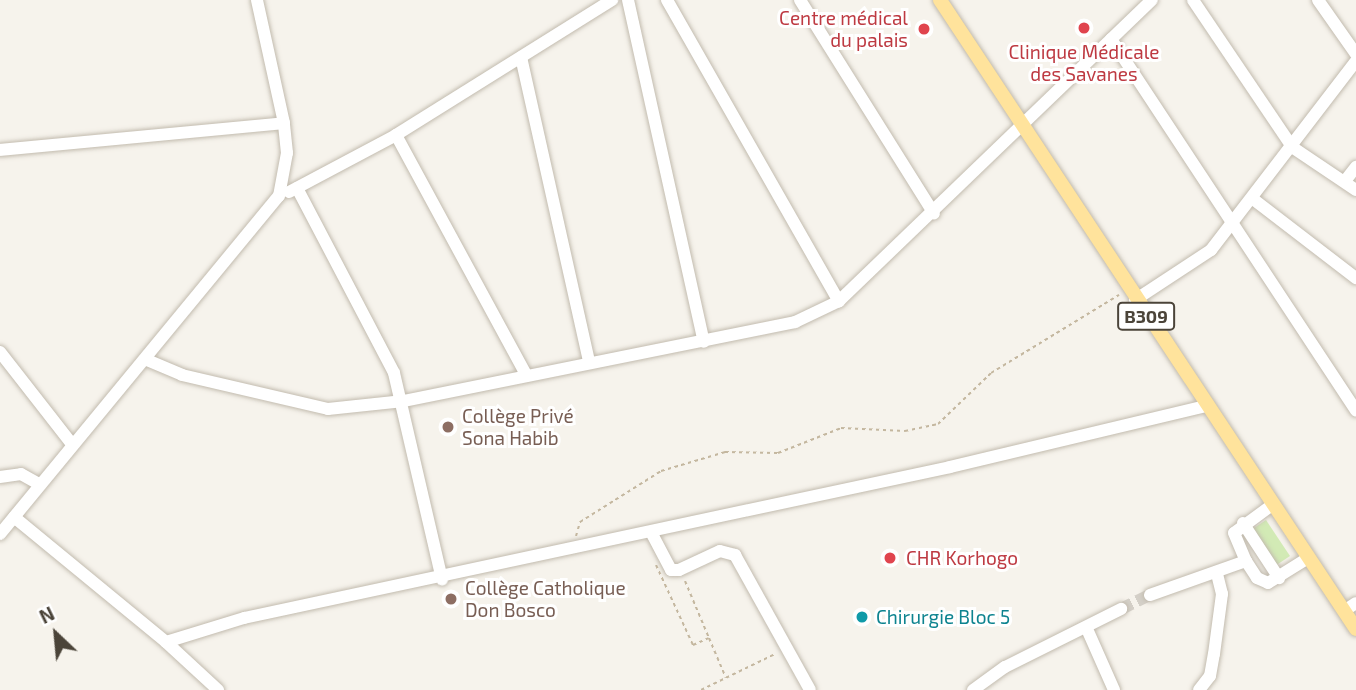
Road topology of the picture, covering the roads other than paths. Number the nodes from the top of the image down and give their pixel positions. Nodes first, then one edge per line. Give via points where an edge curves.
1 (257, 0) edge
2 (612, 0) edge
3 (628, 0) edge
4 (667, 0) edge
5 (800, 0) edge
6 (1152, 0) edge
7 (1193, 0) edge
8 (1318, 0) edge
9 (943, 1) edge
10 (1111, 39) junction
11 (1356, 54) edge
12 (521, 57) junction
13 (1356, 61) edge
14 (284, 123) junction
15 (1022, 125) junction
16 (396, 135) junction
17 (1292, 147) junction
18 (0, 150) edge
19 (1356, 167) edge
20 (1345, 181) junction
21 (296, 188) junction
22 (1356, 190) edge
23 (279, 196) junction
24 (1253, 199) junction
25 (934, 214) junction
26 (1233, 226) junction
27 (1356, 278) edge
28 (1132, 295) junction
29 (839, 302) junction
30 (704, 342) junction
31 (0, 352) edge
32 (146, 360) junction
33 (589, 361) junction
34 (527, 376) junction
35 (404, 401) junction
36 (1206, 406) junction
37 (1356, 411) edge
38 (72, 444) junction
39 (0, 477) edge
40 (40, 484) junction
41 (1272, 505) junction
42 (14, 517) junction
43 (1243, 523) junction
44 (651, 532) junction
45 (0, 534) edge
46 (1308, 558) junction
47 (1246, 561) junction
48 (1217, 574) junction
49 (1279, 578) junction
50 (442, 579) junction
51 (1150, 595) tunnel mouth
52 (1350, 607) edge
53 (1122, 608) tunnel mouth
54 (1087, 629) junction
55 (1356, 629) edge
56 (166, 642) junction
57 (218, 690) edge
58 (810, 690) edge
59 (973, 690) edge
60 (1114, 690) edge
61 (1199, 690) edge

1 - 14 street
2 - 12 street
3 - 30 street
4 - 29 street
5 - 25 street
6 - 10 street
7 - 17 street
8 - 11 street
9 - 15 main road, B309
10 - 15 street
10 - 26 street
12 - 16 street
12 - 33 street
13 - 17 street
14 - 18 street
14 - 23 street via 287,153
15 - 25 street
15 - 28 main road, B309
16 - 21 street
16 - 34 street
17 - 20 street
17 - 24 street
19 - 20 street
20 - 22 street
21 - 23 street
21 - 35 street via 366,314
23 - 32 street
24 - 26 street
24 - 27 street
25 - 29 street
26 - 28 street via 1211,250
26 - 37 street
28 - 36 main road, B309
29 - 30 street via 795,322
30 - 33 street
31 - 38 street
32 - 35 street via 182,375 328,409
32 - 38 street
33 - 34 street
34 - 35 street
35 - 50 street
36 - 41 main road, B309
36 - 44 street
38 - 40 street
39 - 40 street via 21,474
40 - 42 street
41 - 43 street
41 - 46 main road, B309
42 - 45 street
42 - 56 street
43 - 47 street via 1234,538
43 - 49 street
44 - 50 street
44 - 58 street via 664,563 680,570 710,553 735,555
46 - 49 street
46 - 52 main road, B309
47 - 48 street
47 - 49 street via 1262,583
48 - 51 street
48 - 61 street via 1222,594 1214,654 1210,676
50 - 56 street via 244,618
52 - 55 main road, B309
53 - 54 street
54 - 59 street via 1005,667
54 - 60 street
56 - 57 street

